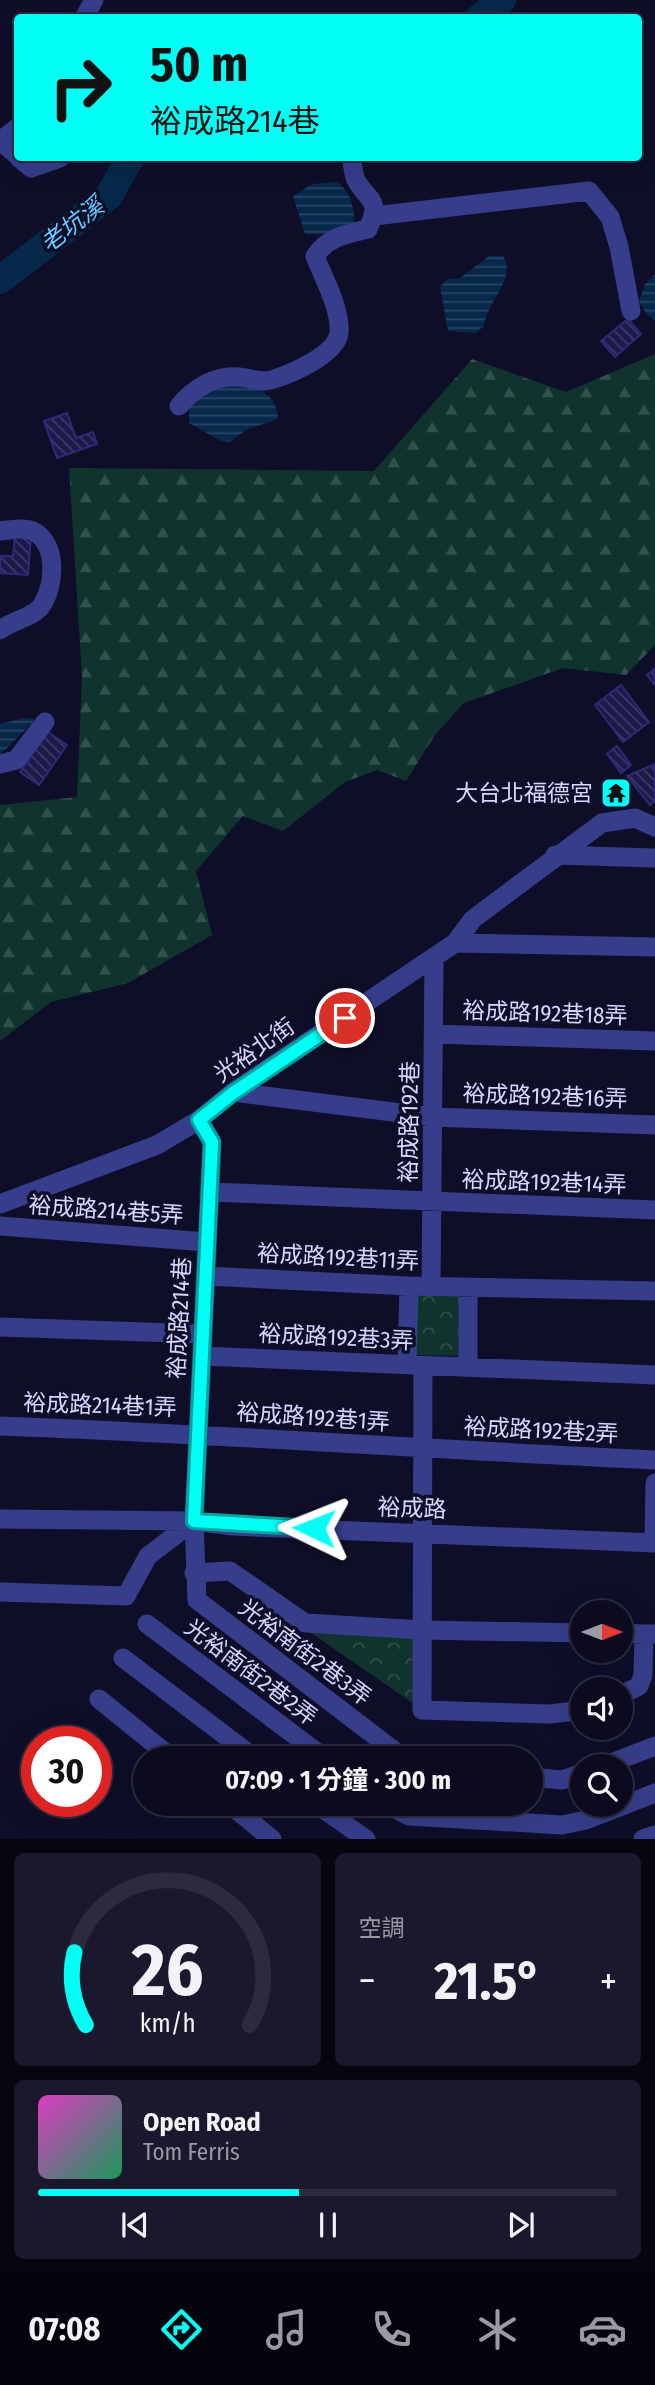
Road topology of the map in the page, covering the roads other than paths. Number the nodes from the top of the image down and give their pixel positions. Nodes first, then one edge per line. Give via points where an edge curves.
1 (14, 130) edge
2 (0, 141) edge
3 (14, 153) edge
4 (23, 161) edge
5 (52, 161) edge
6 (352, 161) edge
7 (373, 216) junction
8 (631, 311) dead end
9 (179, 406) dead end
10 (0, 531) edge
11 (0, 630) edge
12 (45, 722) dead end
13 (0, 764) edge
14 (655, 827) edge
15 (555, 855) junction
16 (655, 858) edge
17 (455, 943) junction
18 (655, 947) edge
19 (434, 958) junction
20 (434, 1034) junction
21 (655, 1041) edge
22 (233, 1093) junction
23 (433, 1117) junction
24 (199, 1120) junction
25 (655, 1125) edge
26 (210, 1192) junction
27 (432, 1202) junction
28 (0, 1204) edge
29 (655, 1210) edge
30 (0, 1226) edge
31 (207, 1242) junction
32 (206, 1276) junction
33 (409, 1286) junction
34 (431, 1286) junction
35 (468, 1287) junction
36 (655, 1291) edge
37 (0, 1328) edge
38 (203, 1334) junction
39 (202, 1356) junction
40 (415, 1365) junction
41 (468, 1367) junction
42 (655, 1376) edge
43 (0, 1426) edge
44 (198, 1433) junction
45 (424, 1449) junction
46 (655, 1460) edge
47 (655, 1483) edge
48 (0, 1518) edge
49 (194, 1521) junction
50 (423, 1532) junction
51 (654, 1543) edge
52 (194, 1573) junction
53 (0, 1592) edge
54 (147, 1624) dead end
55 (423, 1630) junction
56 (570, 1633) edge
57 (650, 1634) edge
58 (123, 1658) dead end
59 (633, 1689) edge
60 (99, 1699) dead end
61 (570, 1712) edge
62 (157, 1746) edge
63 (239, 1746) edge
64 (309, 1746) edge
65 (388, 1746) edge
66 (655, 1746) edge
67 (633, 1754) edge
68 (570, 1777) edge
69 (543, 1778) edge
70 (655, 1793) edge
71 (244, 1816) edge
72 (333, 1816) edge
73 (409, 1816) edge
74 (655, 1835) edge
75 (272, 1839) edge
76 (366, 1839) edge
77 (643, 1839) edge

1 - 2 street
2 - 3 street
4 - 5 street via 32,168
6 - 7 street via 355,179 373,202
7 - 8 street via 589,191 610,217
7 - 9 street via 368,229 324,244 315,256 335,312 339,332 335,345 322,357 270,380 238,377 207,383
10 - 11 street via 31,530 47,542 52,566 51,586 41,608
12 - 13 street via 16,760
14 - 15 street, 光裕北街 via 635,818 602,823
15 - 16 street
15 - 17 street, 光裕北街 via 474,919
17 - 18 street
17 - 19 street, 光裕北街
19 - 20 street, 裕成路192巷
19 - 22 street, 光裕北街
20 - 21 street, 裕成路192巷18弄
20 - 23 street, 裕成路192巷
22 - 23 street, 裕成路192巷16弄
22 - 24 street, 光裕北街
23 - 25 street, 裕成路192巷16弄
23 - 27 street, 裕成路192巷
24 - 26 street, 裕成路214巷 via 212,1142
24 - 28 street, 光裕北街 via 157,1145
26 - 27 street, 裕成路192巷14弄
26 - 31 street, 裕成路214巷
27 - 29 street, 裕成路192巷14弄
27 - 34 street, 裕成路192巷
30 - 31 street, 裕成路214巷5弄
31 - 32 street, 裕成路214巷
32 - 33 street, 裕成路192巷11弄
32 - 38 street, 裕成路214巷
33 - 34 street, 裕成路192巷11弄
33 - 40 street
34 - 35 street, 裕成路192巷11弄
35 - 36 street, 裕成路192巷11弄
35 - 41 street
37 - 38 street
38 - 39 street, 裕成路214巷
39 - 40 street, 裕成路192巷3弄
39 - 44 street, 裕成路214巷
40 - 41 street, 裕成路192巷3弄
40 - 45 street
41 - 42 street, 裕成路192巷3弄
43 - 44 street, 裕成路214巷1弄
44 - 45 street, 裕成路192巷1弄
44 - 49 street, 裕成路214巷
45 - 46 street, 裕成路192巷2弄
45 - 50 street
47 - 51 street
48 - 49 street, 裕成路
49 - 50 street, 裕成路
49 - 52 street, 光裕南街2巷3弄
49 - 53 street via 148,1556 126,1596
50 - 51 street, 裕成路
50 - 55 street
52 - 55 street via 230,1571 305,1623
52 - 65 street, 光裕南街2巷3弄 via 197,1600
54 - 64 street, 光裕南街2巷2弄
55 - 56 street
55 - 61 street via 422,1710
57 - 59 street via 643,1675
58 - 63 street
60 - 62 street
66 - 67 street
68 - 69 street
70 - 73 street via 562,1825
71 - 75 street
72 - 76 street
74 - 77 street

